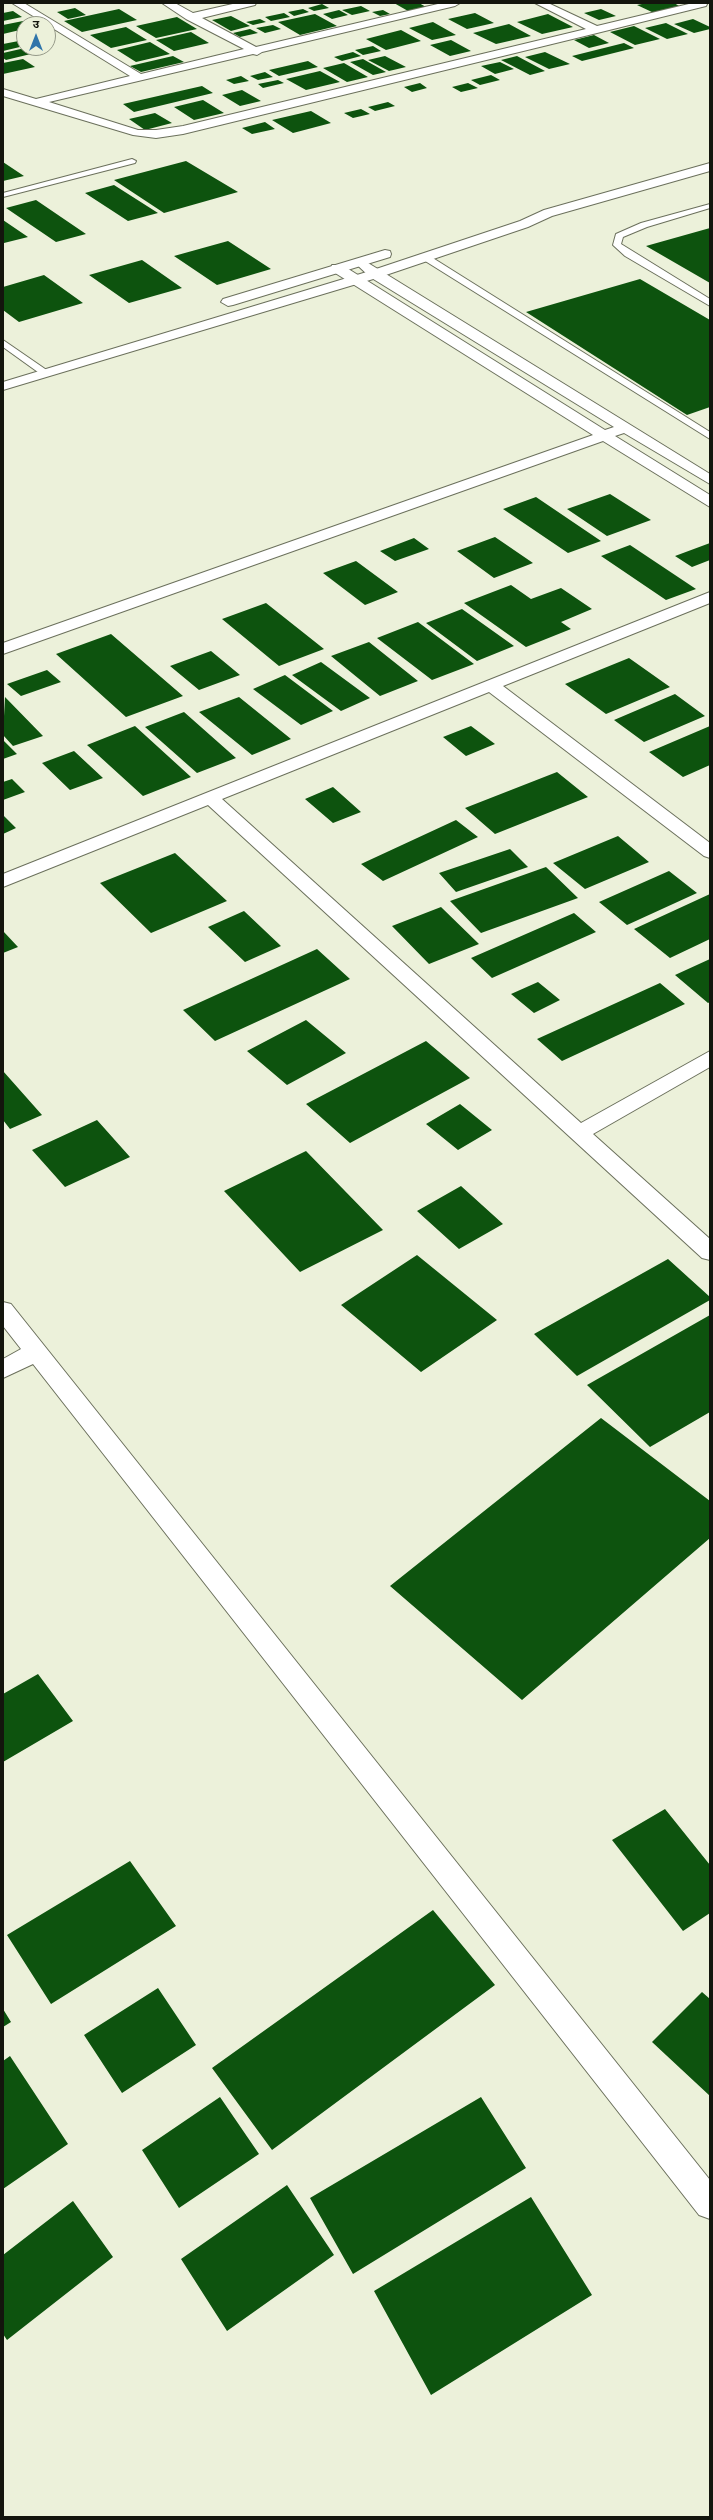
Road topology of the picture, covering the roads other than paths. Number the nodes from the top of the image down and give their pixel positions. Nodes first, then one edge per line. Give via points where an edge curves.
1 (17, 3) edge
2 (167, 3) edge
3 (252, 3) edge
4 (456, 3) edge
5 (540, 3) edge
6 (704, 5) edge
7 (190, 17) junction
8 (596, 30) junction
9 (257, 52) junction
10 (140, 78) junction
11 (3, 92) edge
12 (34, 103) junction
13 (132, 161) dead end
14 (710, 167) edge
15 (3, 194) edge
16 (710, 206) edge
17 (548, 213) junction
18 (460, 232) dead end
19 (398, 250) dead end
20 (425, 256) junction
21 (360, 262) junction
22 (337, 268) junction
23 (375, 274) junction
24 (356, 279) junction
25 (710, 303) edge
26 (215, 306) dead end
27 (3, 343) edge
28 (48, 359) dead end
29 (32, 363) junction
30 (3, 372) edge
31 (45, 373) junction
32 (3, 386) edge
33 (625, 428) junction
34 (604, 436) junction
35 (710, 436) edge
36 (710, 480) edge
37 (710, 502) edge
38 (710, 596) edge
39 (3, 649) edge
40 (491, 685) junction
41 (210, 798) junction
42 (710, 852) edge
43 (3, 881) edge
44 (710, 1058) edge
45 (579, 1133) junction
46 (710, 1252) edge
47 (3, 1310) edge
48 (36, 1352) junction
49 (3, 1369) edge
50 (710, 2204) edge

1 - 10 street
2 - 7 street
3 - 7 street
4 - 9 street
5 - 8 street
6 - 8 street
7 - 9 street
8 - 12 street via 191,128 156,134 137,133
9 - 10 street
10 - 12 street
11 - 12 street
13 - 15 lane
14 - 17 street
16 - 25 lane via 644,225 619,236 617,245
17 - 18 street via 498,220
17 - 20 street via 524,224
19 - 21 street
20 - 23 street
20 - 35 lane
21 - 22 street
21 - 23 street
22 - 24 street
22 - 26 street
23 - 24 street
23 - 33 street
24 - 31 street
24 - 34 street
27 - 29 lane
28 - 29 street
29 - 30 street
29 - 31 lane
31 - 32 street
33 - 34 street
33 - 36 street
34 - 37 street
34 - 39 street
38 - 40 street
40 - 41 street
40 - 42 street
41 - 43 street
41 - 45 street
44 - 45 street
45 - 46 street
47 - 48 street
48 - 49 street
48 - 50 street

